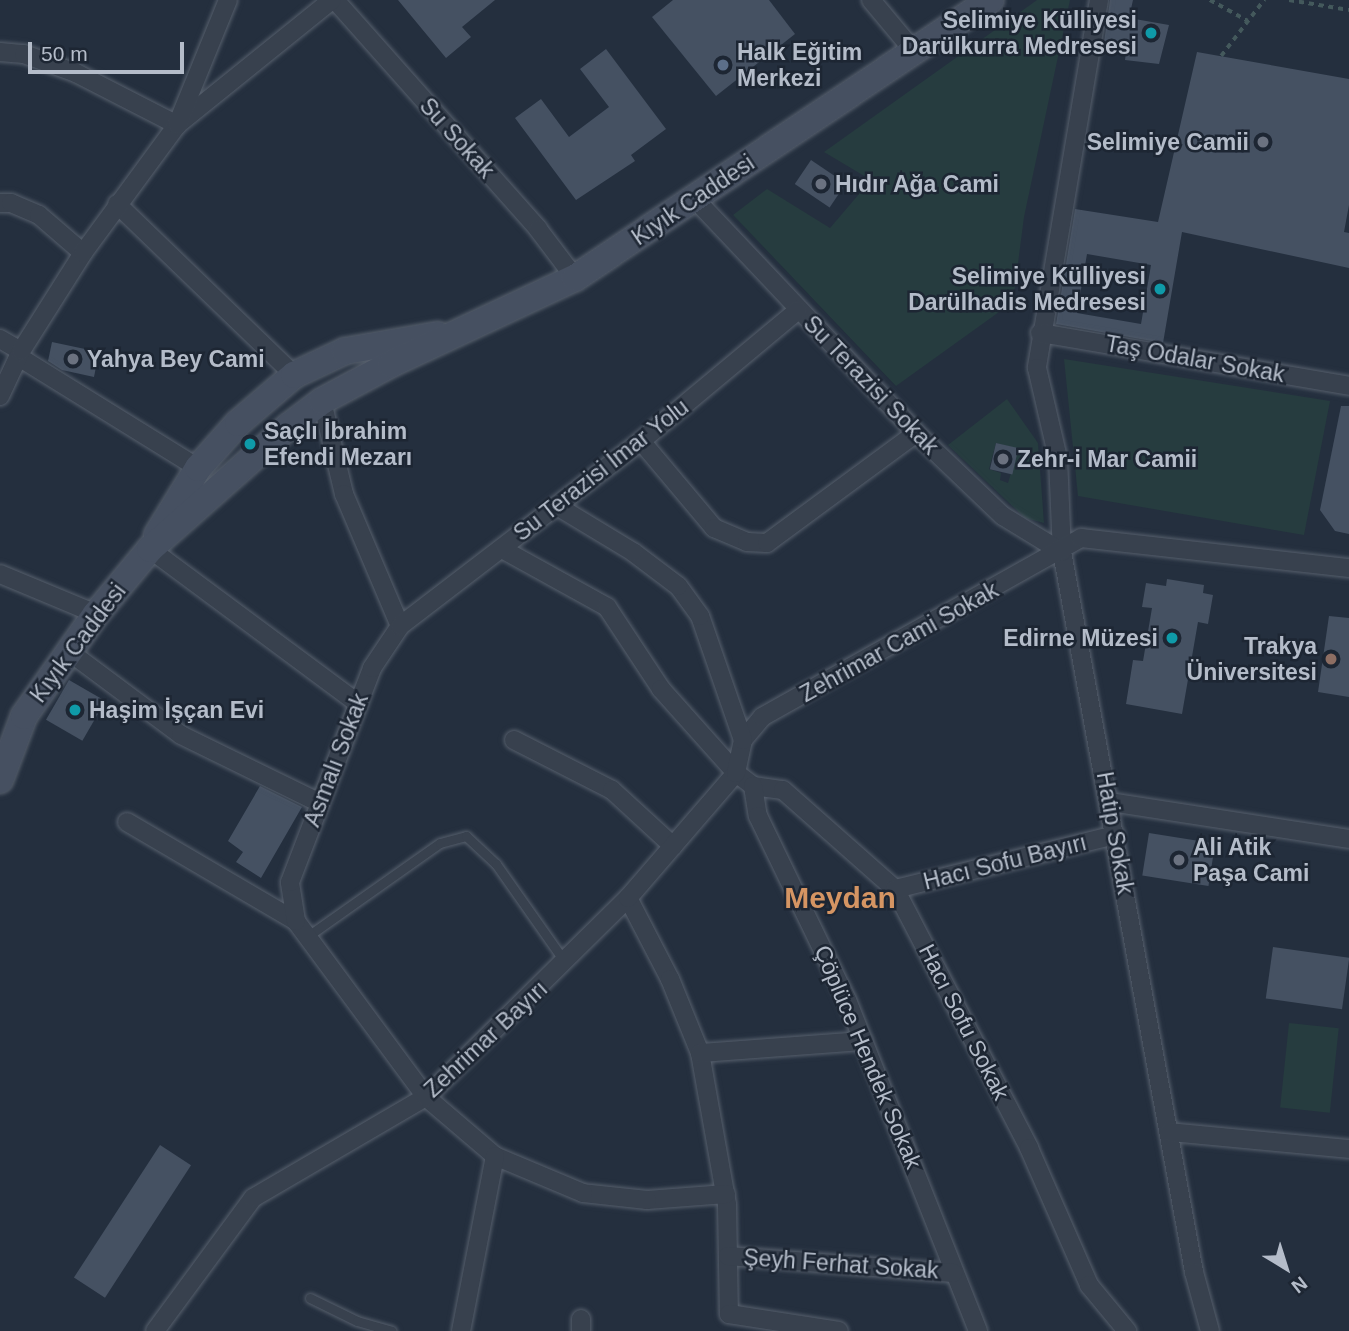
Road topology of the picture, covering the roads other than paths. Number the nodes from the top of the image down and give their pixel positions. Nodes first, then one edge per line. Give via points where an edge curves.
1 (228, 0) edge
2 (333, 0) edge
3 (871, 0) edge
4 (965, 0) edge
5 (990, 0) edge
6 (1099, 0) edge
7 (912, 49) junction
8 (0, 52) edge
9 (177, 125) junction
10 (696, 200) junction
11 (0, 203) edge
12 (117, 204) junction
13 (83, 253) junction
14 (575, 278) junction
15 (798, 310) junction
16 (462, 332) junction
17 (1040, 333) junction
18 (0, 339) edge
19 (20, 354) junction
20 (295, 375) junction
21 (1349, 386) edge
22 (0, 397) edge
23 (322, 401) junction
24 (916, 433) junction
25 (641, 441) junction
26 (198, 468) junction
27 (557, 506) junction
28 (150, 549) junction
29 (502, 549) junction
30 (1062, 552) junction
31 (1349, 569) edge
32 (0, 574) edge
33 (96, 614) junction
34 (400, 626) junction
35 (67, 650) junction
36 (359, 704) junction
37 (514, 740) dead end
38 (743, 740) junction
39 (736, 773) junction
40 (0, 780) edge
41 (753, 786) junction
42 (1110, 802) junction
43 (320, 803) junction
44 (127, 822) dead end
45 (1115, 835) junction
46 (1349, 839) edge
47 (673, 846) junction
48 (895, 889) junction
49 (628, 898) junction
50 (296, 921) junction
51 (307, 936) junction
52 (566, 963) junction
53 (864, 1041) junction
54 (700, 1053) junction
55 (426, 1097) junction
56 (1170, 1132) junction
57 (1349, 1149) edge
58 (495, 1156) junction
59 (726, 1194) junction
60 (728, 1256) junction
61 (953, 1272) junction
62 (310, 1297) dead end
63 (839, 1330) edge
64 (155, 1331) edge
65 (392, 1331) edge
66 (461, 1331) edge
67 (978, 1331) edge
68 (1128, 1331) edge
69 (1210, 1331) edge

1 - 9 street
2 - 9 street
2 - 14 street, Su Sokak via 538,229
3 - 7 street
4 - 7 main road, Kıyık Caddesi via 928,28
5 - 7 main road, Kıyık Caddesi
6 - 17 street, Hatip Sokak
7 - 10 main road, Kıyık Caddesi
8 - 9 street via 24,54 76,73
9 - 12 street
10 - 14 main road, Kıyık Caddesi
10 - 15 street, Su Terazisi Sokak
11 - 13 street via 39,215
12 - 13 street
12 - 20 street
13 - 19 street
14 - 16 main road, Kıyık Caddesi
15 - 24 street, Su Terazisi Sokak
15 - 25 street, Su Terazisi İmar Yolu
16 - 20 main road, Kıyık Caddesi via 345,351
16 - 23 main road, Kıyık Caddesi
17 - 21 street, Taş Odalar Sokak
17 - 30 street, Hatip Sokak via 1037,368 1058,458
18 - 19 street
19 - 22 street
19 - 26 street
20 - 26 main road, Kıyık Caddesi via 238,423
23 - 28 main road, Kıyık Caddesi
23 - 34 street via 344,494
24 - 25 street via 767,543 747,542 714,528
24 - 30 street, Su Terazisi Sokak via 1003,516
25 - 27 street, Su Terazisi İmar Yolu
26 - 28 main road, Kıyık Caddesi
27 - 29 street, Su Terazisi İmar Yolu
27 - 38 street via 633,552 678,586 700,616
28 - 33 main road, Kıyık Caddesi
28 - 36 street
29 - 34 street, Su Terazisi İmar Yolu
29 - 39 street, Hacı Sofu Sokak via 607,607 661,689
30 - 31 street, Zehrimar Cami Sokak via 1081,538
30 - 38 street, Zehrimar Cami Sokak via 762,717
30 - 42 street, Hatip Sokak
32 - 33 street
33 - 35 main road, Kıyık Caddesi
34 - 36 street, Asmalı Sokak via 372,668
35 - 40 main road, Kıyık Caddesi via 24,716
35 - 43 street via 181,735
36 - 43 street, Asmalı Sokak
37 - 47 street via 612,790
38 - 39 street
39 - 41 street, Hacı Sofu Sokak
39 - 47 street, Zehrimar Bayırı
41 - 48 street, Hacı Sofu Sokak via 783,790
41 - 53 street, Çöplüce Hendek Sokak via 758,816
42 - 45 street, Hatip Sokak
42 - 46 street
43 - 50 street, Asmalı Sokak via 290,882
44 - 50 street
45 - 48 street, Hacı Sofu Bayırı
45 - 56 street, Hatip Sokak
47 - 49 street, Zehrimar Bayırı
48 - 68 street, Hacı Sofu Sokak via 1029,1148 1089,1284
49 - 52 street, Zehrimar Bayırı
49 - 54 street, Şeyh Ferhat Sokak via 670,979
50 - 51 street, Asmalı Sokak
51 - 52 lane via 440,843 466,836 496,864
51 - 55 street, Asmalı Sokak
52 - 55 street, Zehrimar Bayırı
53 - 54 street
53 - 61 street, Çöplüce Hendek Sokak via 922,1181
54 - 59 street, Şeyh Ferhat Sokak
55 - 58 street, Asmalı Sokak
55 - 64 street, Zehrimar Bayırı via 253,1198
56 - 57 street
56 - 69 street, Hatip Sokak
58 - 59 street, Asmalı Sokak via 583,1193 647,1200
58 - 66 street
59 - 60 street, Şeyh Ferhat Sokak
60 - 61 street, Şeyh Ferhat Sokak
60 - 63 street, Şeyh Ferhat Sokak via 729,1314
61 - 67 street, Çöplüce Hendek Sokak
62 - 65 lane via 357,1321

